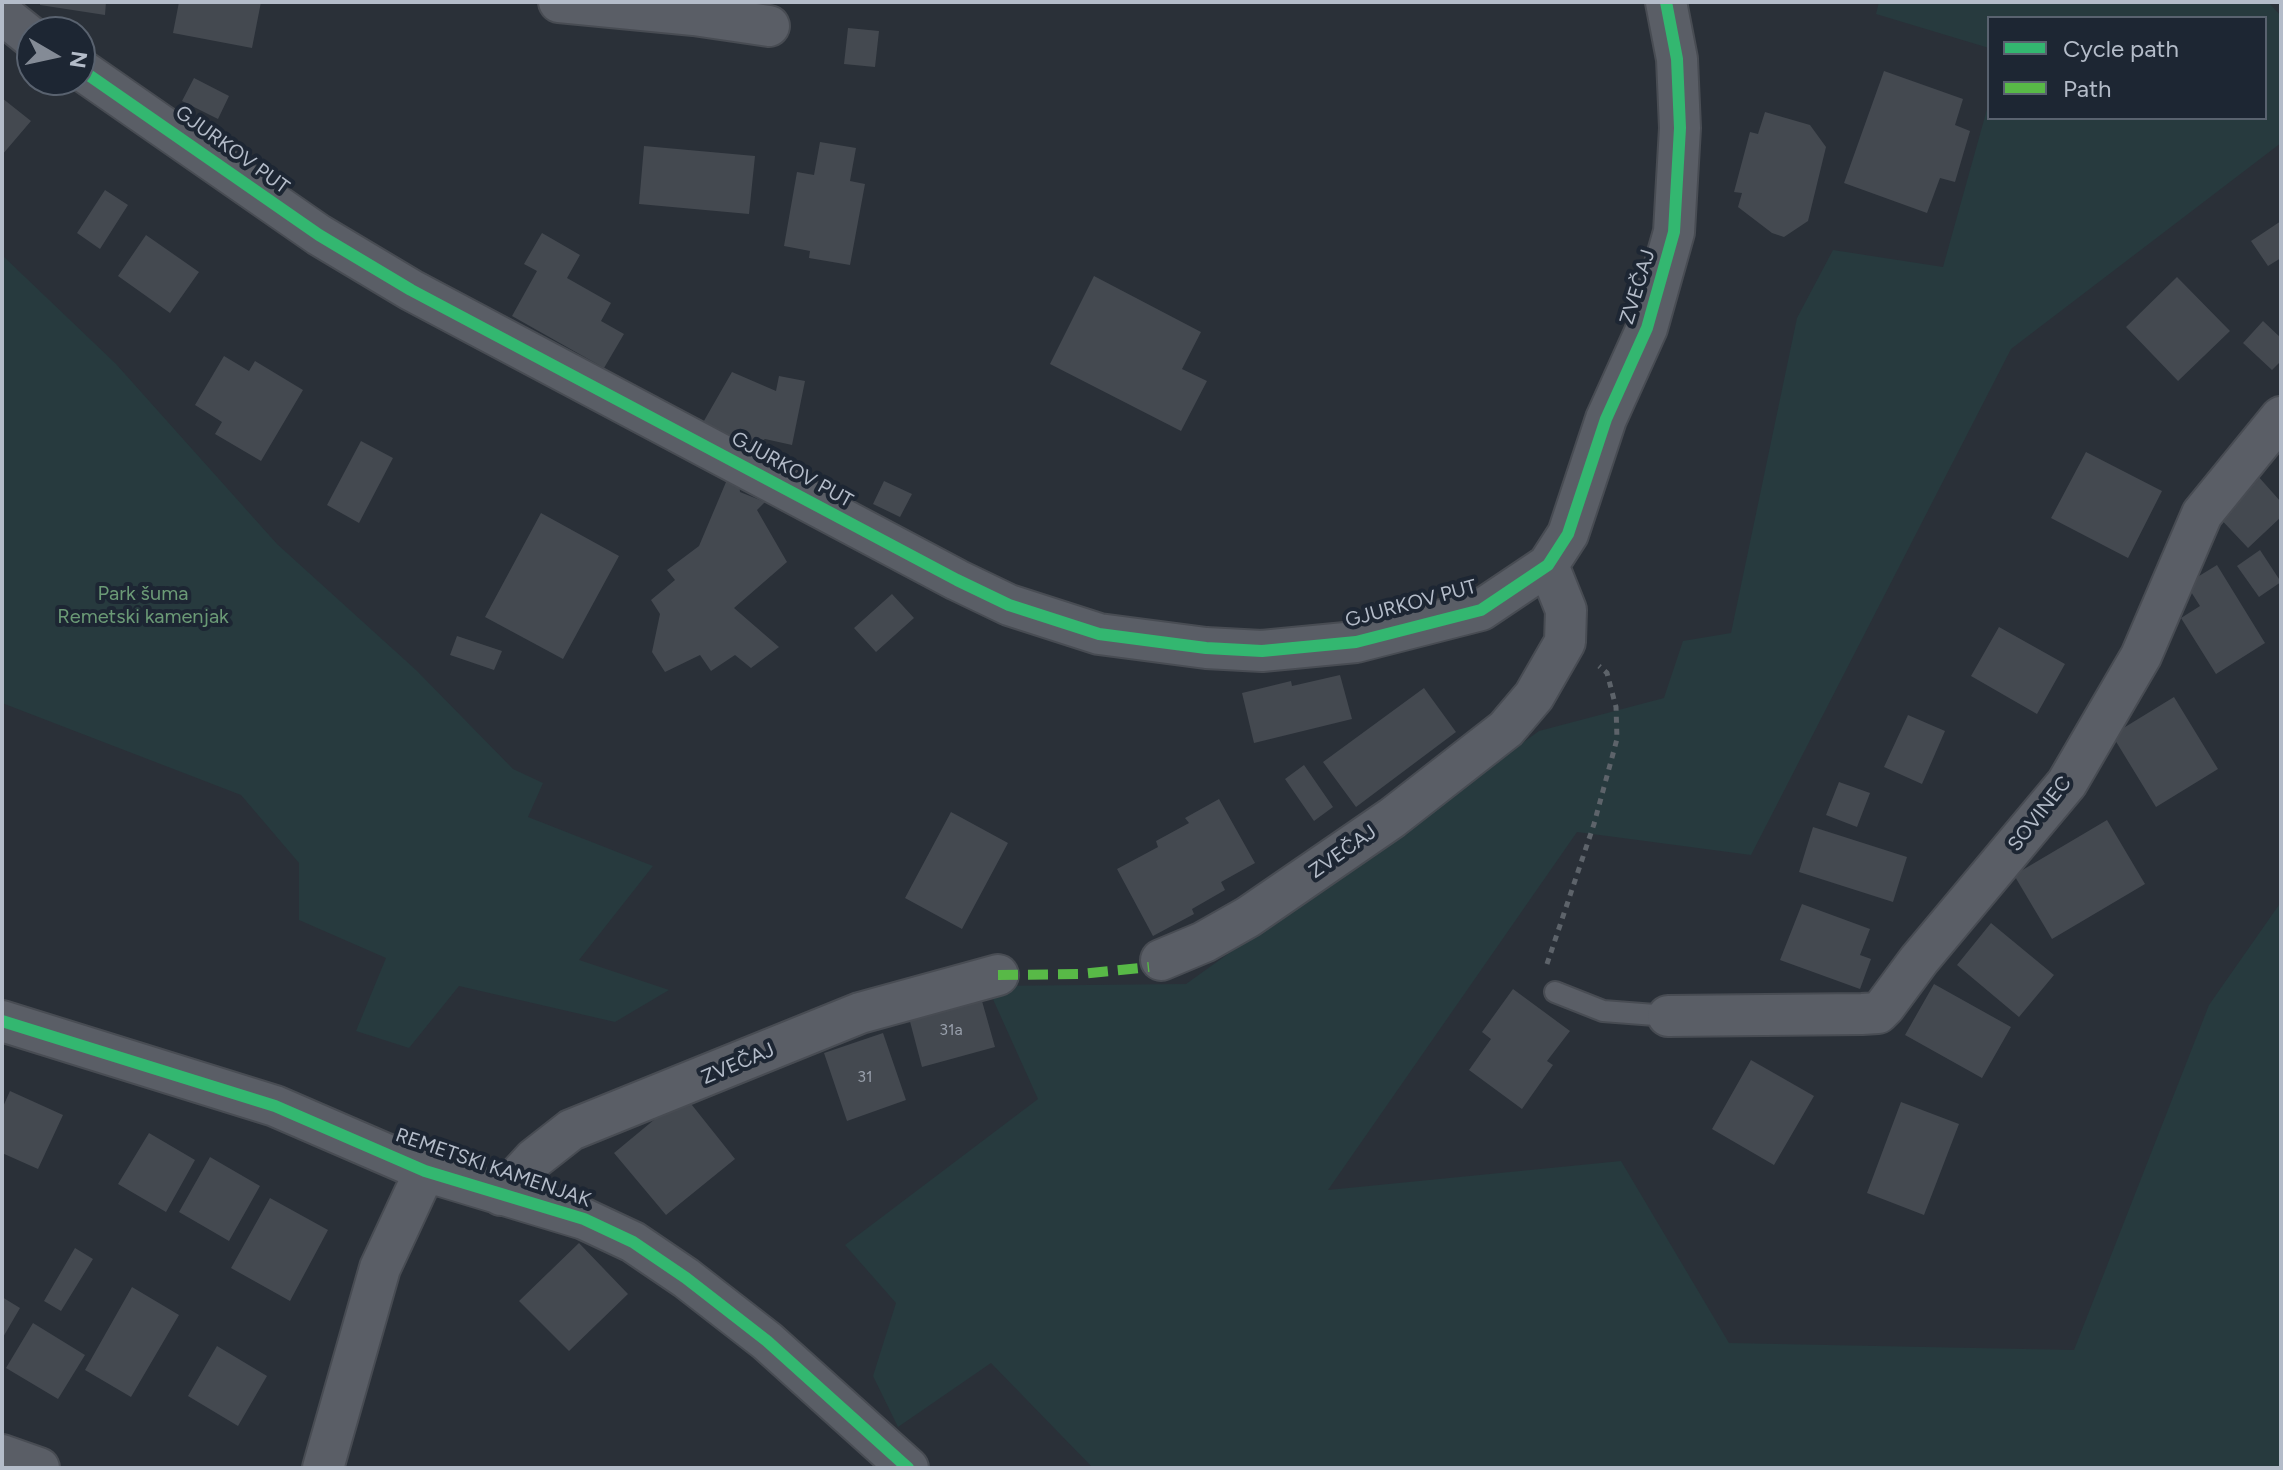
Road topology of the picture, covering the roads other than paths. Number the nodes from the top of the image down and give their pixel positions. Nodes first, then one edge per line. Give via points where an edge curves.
1 (559, 2) edge
2 (1666, 2) edge
3 (769, 26) dead end
4 (96, 80) edge
5 (2281, 417) edge
6 (1548, 565) junction
7 (1161, 960) dead end
8 (998, 975) dead end
9 (1555, 992) road end
10 (1668, 1016) joint
11 (2, 1021) edge
12 (425, 1171) junction
13 (501, 1195) junction
14 (2, 1455) edge
15 (39, 1468) edge
16 (323, 1468) edge
17 (908, 1468) edge

1 - 3 street
2 - 6 street, ZVEČAJ via 1677,59 1680,128 1674,232 1647,328 1606,419 1575,521
4 - 6 street, GJURKOV PUT via 309,228 411,290 880,541 1057,623 1206,648 1318,647 1481,610
5 - 10 street, SOVINEC via 2202,514 2141,656 2067,783 1878,1013
6 - 7 street, ZVEČAJ via 1566,610 1565,642 1534,696 1506,729 1453,773 1248,917
8 - 13 street, ZVEČAJ via 860,1013 571,1130
9 - 10 lane via 1603,1011
11 - 12 street, REMETSKI KAMENJAK via 275,1106
12 - 13 street, REMETSKI KAMENJAK
12 - 16 street via 380,1268
13 - 17 street, REMETSKI KAMENJAK via 584,1219 633,1242 767,1341
14 - 15 street

